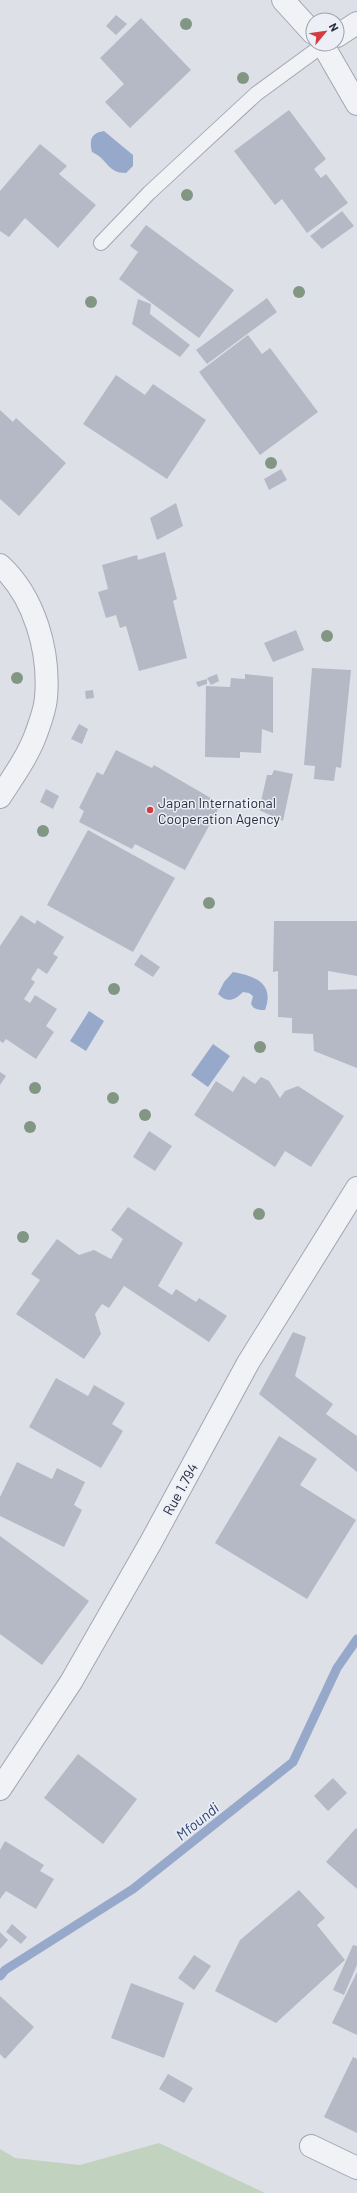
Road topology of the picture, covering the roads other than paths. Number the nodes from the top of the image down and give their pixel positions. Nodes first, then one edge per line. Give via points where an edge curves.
1 (283, 0) edge
2 (305, 21) edge
3 (357, 23) edge
4 (345, 29) edge
5 (309, 52) edge
6 (330, 52) edge
7 (357, 104) edge
8 (101, 243) dead end
9 (0, 565) edge
10 (0, 797) edge
11 (357, 1188) edge
12 (0, 1789) edge
13 (311, 2146) dead end
14 (357, 2168) edge

1 - 2 street
3 - 4 street
5 - 8 lane via 256,94 166,177
6 - 7 street
9 - 10 street via 11,575 28,602 39,631 46,666 46,699 36,735
11 - 12 street, Rue 1.794 via 248,1363 151,1542 71,1682
13 - 14 street

